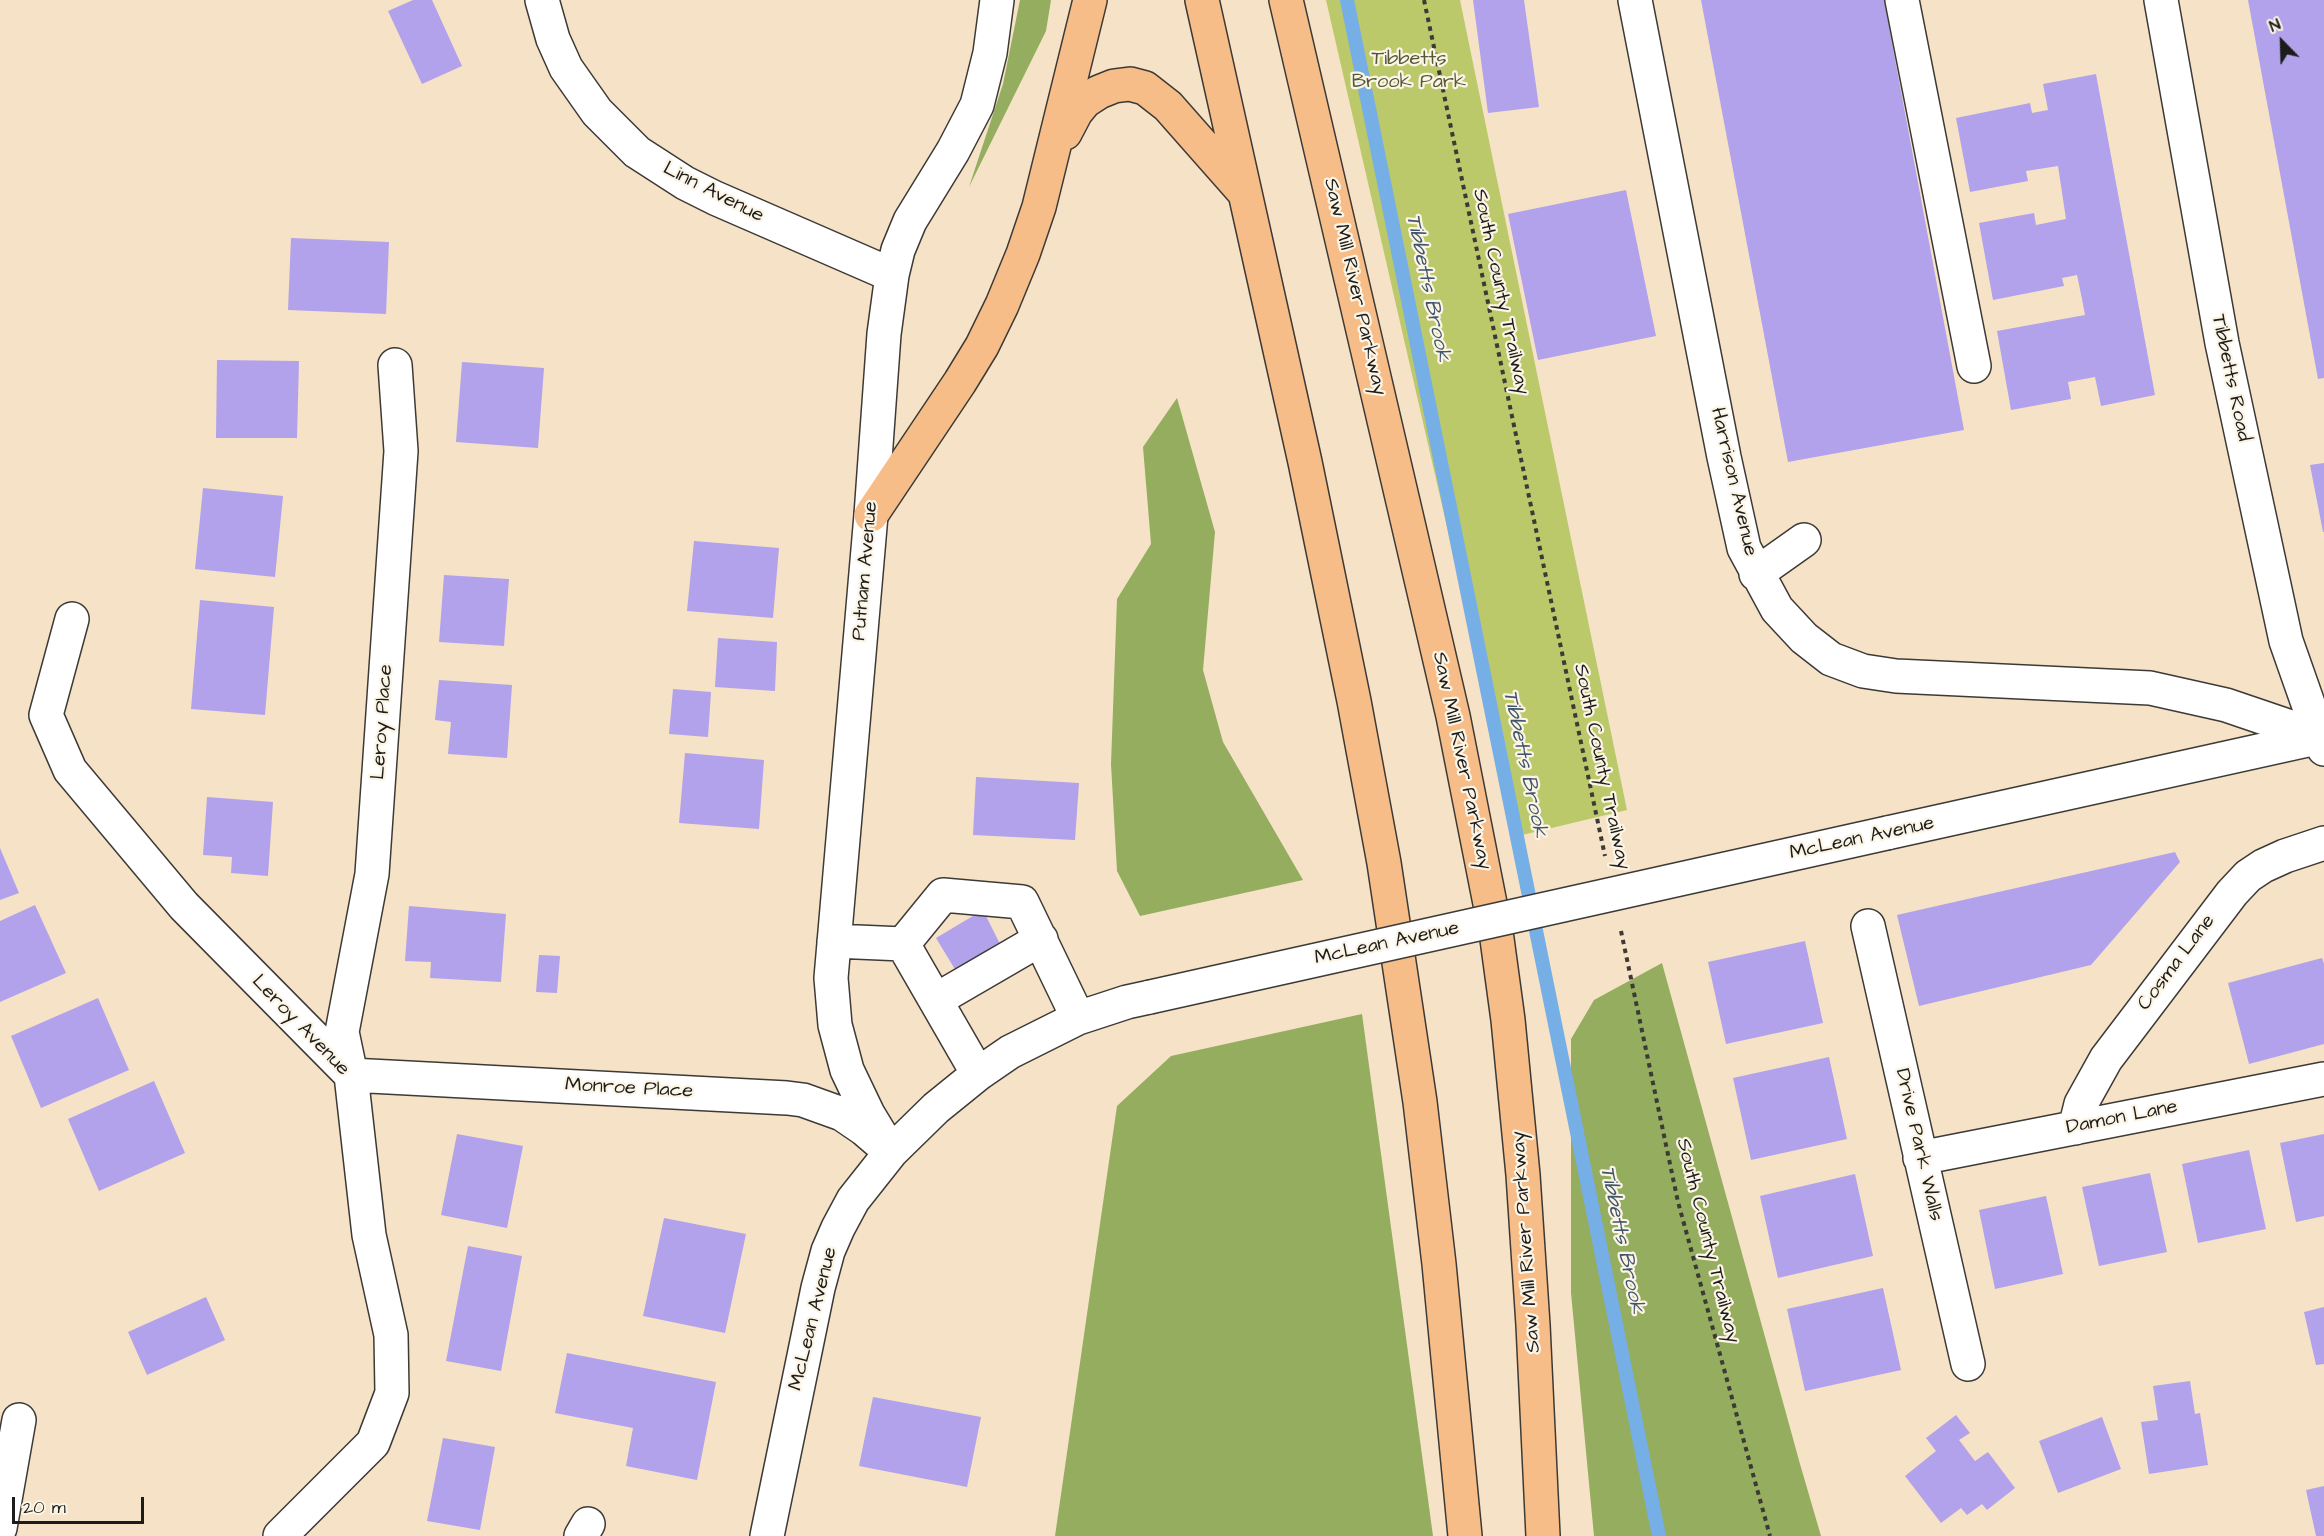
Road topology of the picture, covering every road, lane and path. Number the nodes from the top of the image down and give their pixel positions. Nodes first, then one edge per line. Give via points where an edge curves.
1 (542, 0) edge
2 (997, 0) edge
3 (1090, 0) edge
4 (1202, 0) edge
5 (1286, 0) edge
6 (1424, 0) edge
7 (1635, 0) edge
8 (1902, 0) edge
9 (2161, 0) edge
10 (1051, 165) junction
11 (1246, 193) junction
12 (892, 275) junction
13 (395, 365) dead end
14 (1974, 366) dead end
15 (872, 515) junction
16 (1804, 540) dead end
17 (1756, 574) junction
18 (72, 619) dead end
19 (2323, 741) edge
20 (2324, 843) edge
21 (1607, 866) dead end
22 (1619, 924) dead end
23 (1868, 927) dead end
24 (1041, 939) junction
25 (834, 941) junction
26 (903, 945) junction
27 (936, 1000) junction
28 (1078, 1018) junction
29 (978, 1074) junction
30 (351, 1075) junction
31 (2324, 1079) edge
32 (2075, 1128) junction
33 (891, 1152) junction
34 (1920, 1158) junction
35 (1968, 1364) dead end
36 (19, 1420) dead end
37 (0, 1528) edge
38 (280, 1536) edge
39 (767, 1536) edge
40 (1465, 1536) edge
41 (1543, 1536) edge
42 (1770, 1536) edge

1 - 12 street, Linn Avenue via 566,68 597,112 638,152 715,198
2 - 12 street, Putnam Avenue via 990,53 977,105 910,221
3 - 10 highway
4 - 11 highway
5 - 41 highway, Saw Mill River Parkway via 1450,704 1497,939 1523,1174
6 - 21 path, South County Trailway
7 - 17 street, Harrison Avenue via 1724,457 1744,548
8 - 14 street
9 - 19 street, Tibbetts Road via 2222,343 2286,641
10 - 11 highway via 1068,126 1085,101 1106,89 1130,84 1157,95
10 - 15 highway via 1023,254 982,346
11 - 40 highway via 1338,621 1393,920 1435,1230
12 - 15 street, Putnam Avenue via 884,334
13 - 30 street, Leroy Place via 400,451 372,874 342,1032
15 - 25 street, Putnam Avenue
16 - 17 street
17 - 19 street, Harrison Avenue via 1777,609 1804,638 1831,659 1863,671 1896,676 2150,688 2226,705
18 - 30 street, Leroy Avenue via 46,715 70,770 184,906
19 - 28 street, McLean Avenue, bridge via 1887,833 1127,1002
20 - 32 street, Cosma Lane via 2263,866 2232,893 2106,1059 2081,1104
22 - 42 path, South County Trailway via 1678,1202
23 - 34 street, Drive Park Walls
24 - 26 street via 1023,902 943,895
24 - 27 street
24 - 28 street
25 - 26 street
25 - 33 street, Putnam Avenue via 832,1002 840,1049 856,1092
26 - 27 street
27 - 29 street
28 - 29 street, McLean Avenue via 1010,1052
29 - 33 street, McLean Avenue
30 - 33 street, Monroe Place via 795,1099 842,1114
30 - 38 street, Leroy Avenue via 369,1234 391,1335 392,1393 373,1443
31 - 32 street, Damon Lane
32 - 34 street, Damon Lane
33 - 39 street, McLean Avenue via 854,1200 828,1251
34 - 35 street, Drive Park Walls
36 - 37 street

